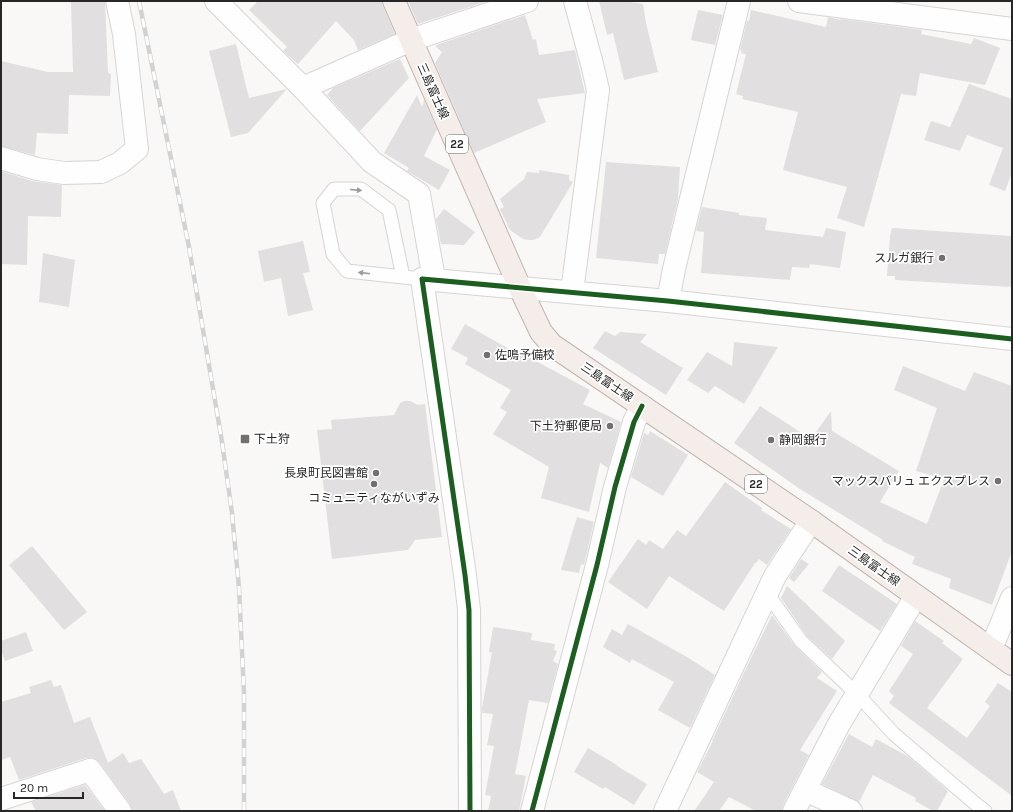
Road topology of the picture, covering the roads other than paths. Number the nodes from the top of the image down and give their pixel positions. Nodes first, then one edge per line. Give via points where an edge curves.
1 (117, 1) edge
2 (216, 1) edge
3 (394, 1) edge
4 (527, 1) edge
5 (575, 1) edge
6 (739, 1) edge
7 (799, 1) edge
8 (1012, 29) edge
9 (411, 40) junction
10 (303, 88) junction
11 (1, 158) edge
12 (419, 278) junction
13 (520, 288) junction
14 (572, 292) junction
15 (668, 301) junction
16 (1012, 339) edge
17 (642, 406) junction
18 (811, 521) junction
19 (767, 593) junction
20 (916, 596) junction
21 (1012, 598) edge
22 (991, 649) junction
23 (1012, 664) edge
24 (857, 694) junction
25 (805, 790) junction
26 (1, 800) edge
27 (4, 811) edge
28 (120, 811) edge
29 (470, 811) edge
30 (532, 811) edge
31 (665, 811) edge
32 (794, 811) edge
33 (850, 811) edge
34 (985, 811) edge

1 - 11 street via 124,34 137,149 120,163 101,172 64,173 37,169
2 - 10 street
3 - 9 main road, 三島富士線 / 22
4 - 9 street
5 - 14 street via 598,90
6 - 15 street
7 - 8 street
9 - 10 street
9 - 13 main road, 三島富士線 / 22
10 - 12 street via 372,162 419,194
12 -> 12 lane via 347,270 333,254 324,203 334,189 361,189 389,210
12 - 13 street
12 - 29 street via 465,575 468,610
13 - 14 street
13 - 17 main road, 三島富士線 / 22 via 541,332 552,346
14 - 15 street
15 - 16 street
17 - 18 main road, 三島富士線 / 22
17 - 30 street via 634,422 615,487
18 - 19 street via 775,576
18 - 20 main road, 三島富士線 / 22
19 - 24 lane via 801,641
19 - 31 street
20 - 22 main road, 三島富士線 / 22
20 - 24 street
21 - 22 street
22 - 23 main road, 三島富士線 / 22
24 - 25 street
24 - 34 lane via 894,734
25 - 32 street
25 - 33 street
26 - 27 street
26 - 28 street via 90,770

